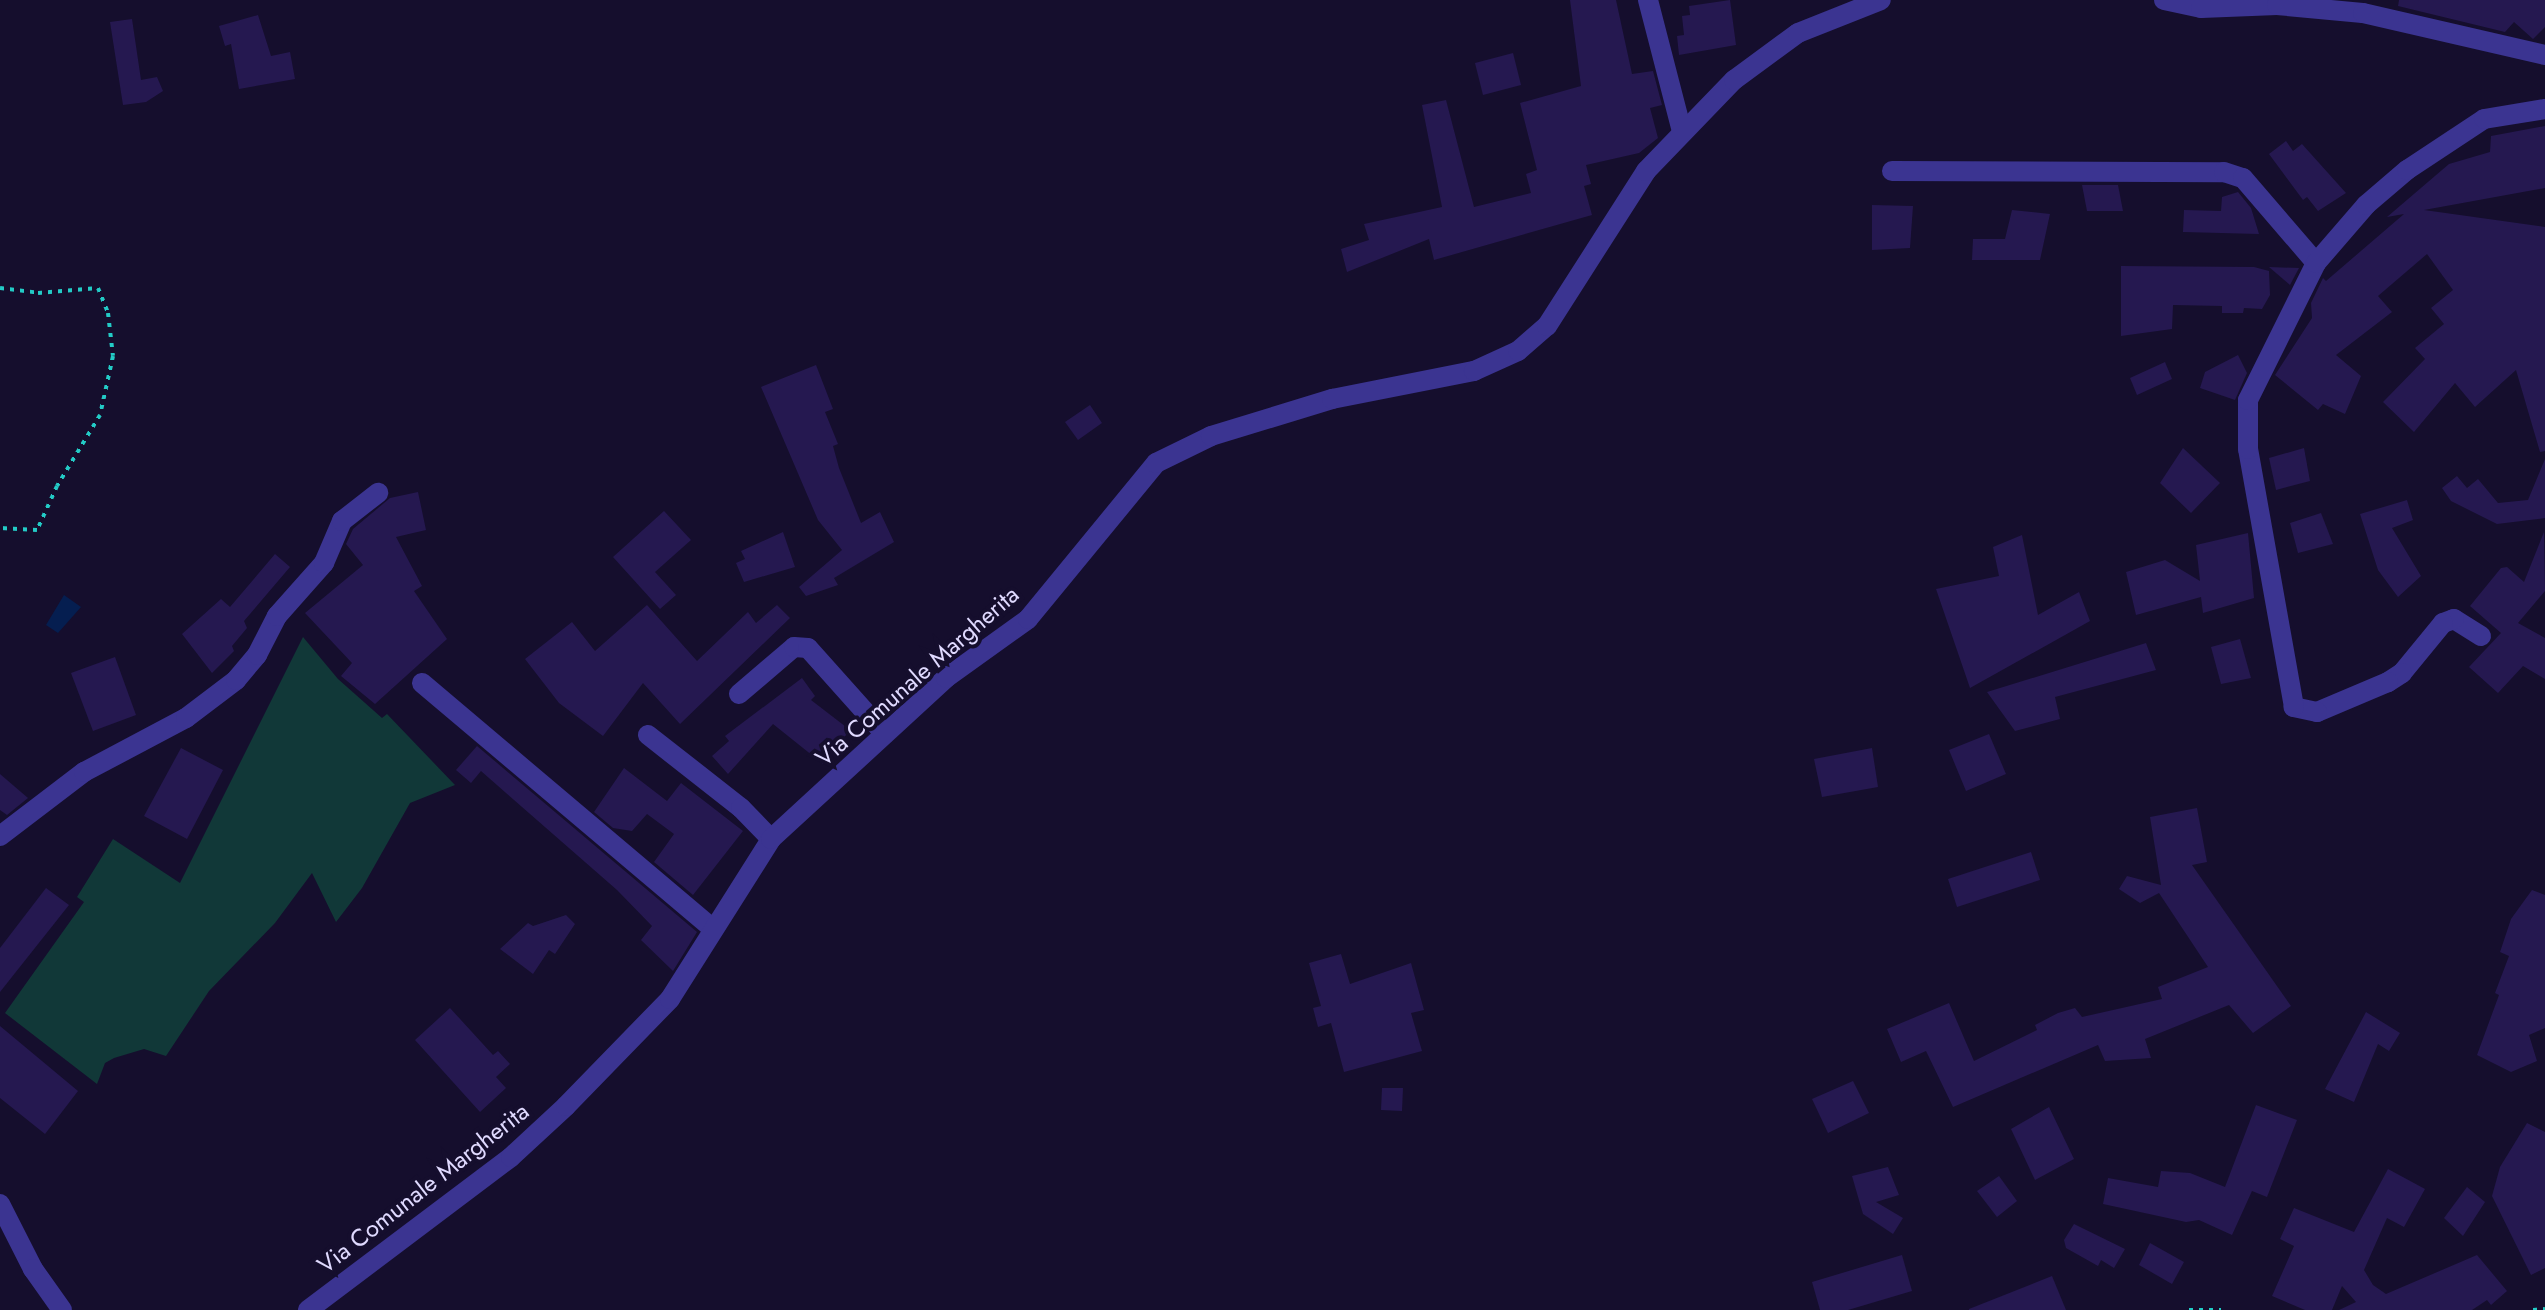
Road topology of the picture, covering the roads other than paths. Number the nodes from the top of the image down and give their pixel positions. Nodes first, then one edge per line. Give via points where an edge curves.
1 (1648, 0) edge
2 (1881, 0) edge
3 (2164, 0) edge
4 (2545, 55) edge
5 (2545, 109) edge
6 (1682, 131) junction
7 (1892, 171) dead end
8 (2316, 263) junction
9 (378, 493) dead end
10 (2481, 636) dead end
11 (422, 683) dead end
12 (739, 694) dead end
13 (885, 734) junction
14 (648, 735) dead end
15 (0, 836) edge
16 (771, 839) junction
17 (713, 929) junction
18 (0, 1204) edge
19 (62, 1310) edge
20 (308, 1310) edge

1 - 6 street
2 - 6 street, Via Comunale Margherita via 1798,33 1734,80
3 - 4 street via 2201,8 2277,5 2363,13
5 - 8 street via 2484,119 2450,140 2366,205
6 - 13 street, Via Comunale Margherita via 1646,171 1547,326 1518,351 1474,371 1332,399 1226,431 1165,457 1128,490 1028,619 946,678
7 - 8 street via 2224,172 2243,178
8 - 10 street via 2248,400 2248,449 2294,707 2317,712 2388,682 2402,673 2443,623 2454,619
9 - 15 street via 342,521 324,563 277,616 257,655 236,680 186,718 84,772
11 - 17 street
12 - 13 street via 794,647 808,648
13 - 16 street, Via Comunale Margherita
14 - 16 street via 741,808
16 - 17 street, Via Comunale Margherita
17 - 20 street, Via Comunale Margherita via 670,999 555,1116 511,1157
18 - 19 street via 33,1269

